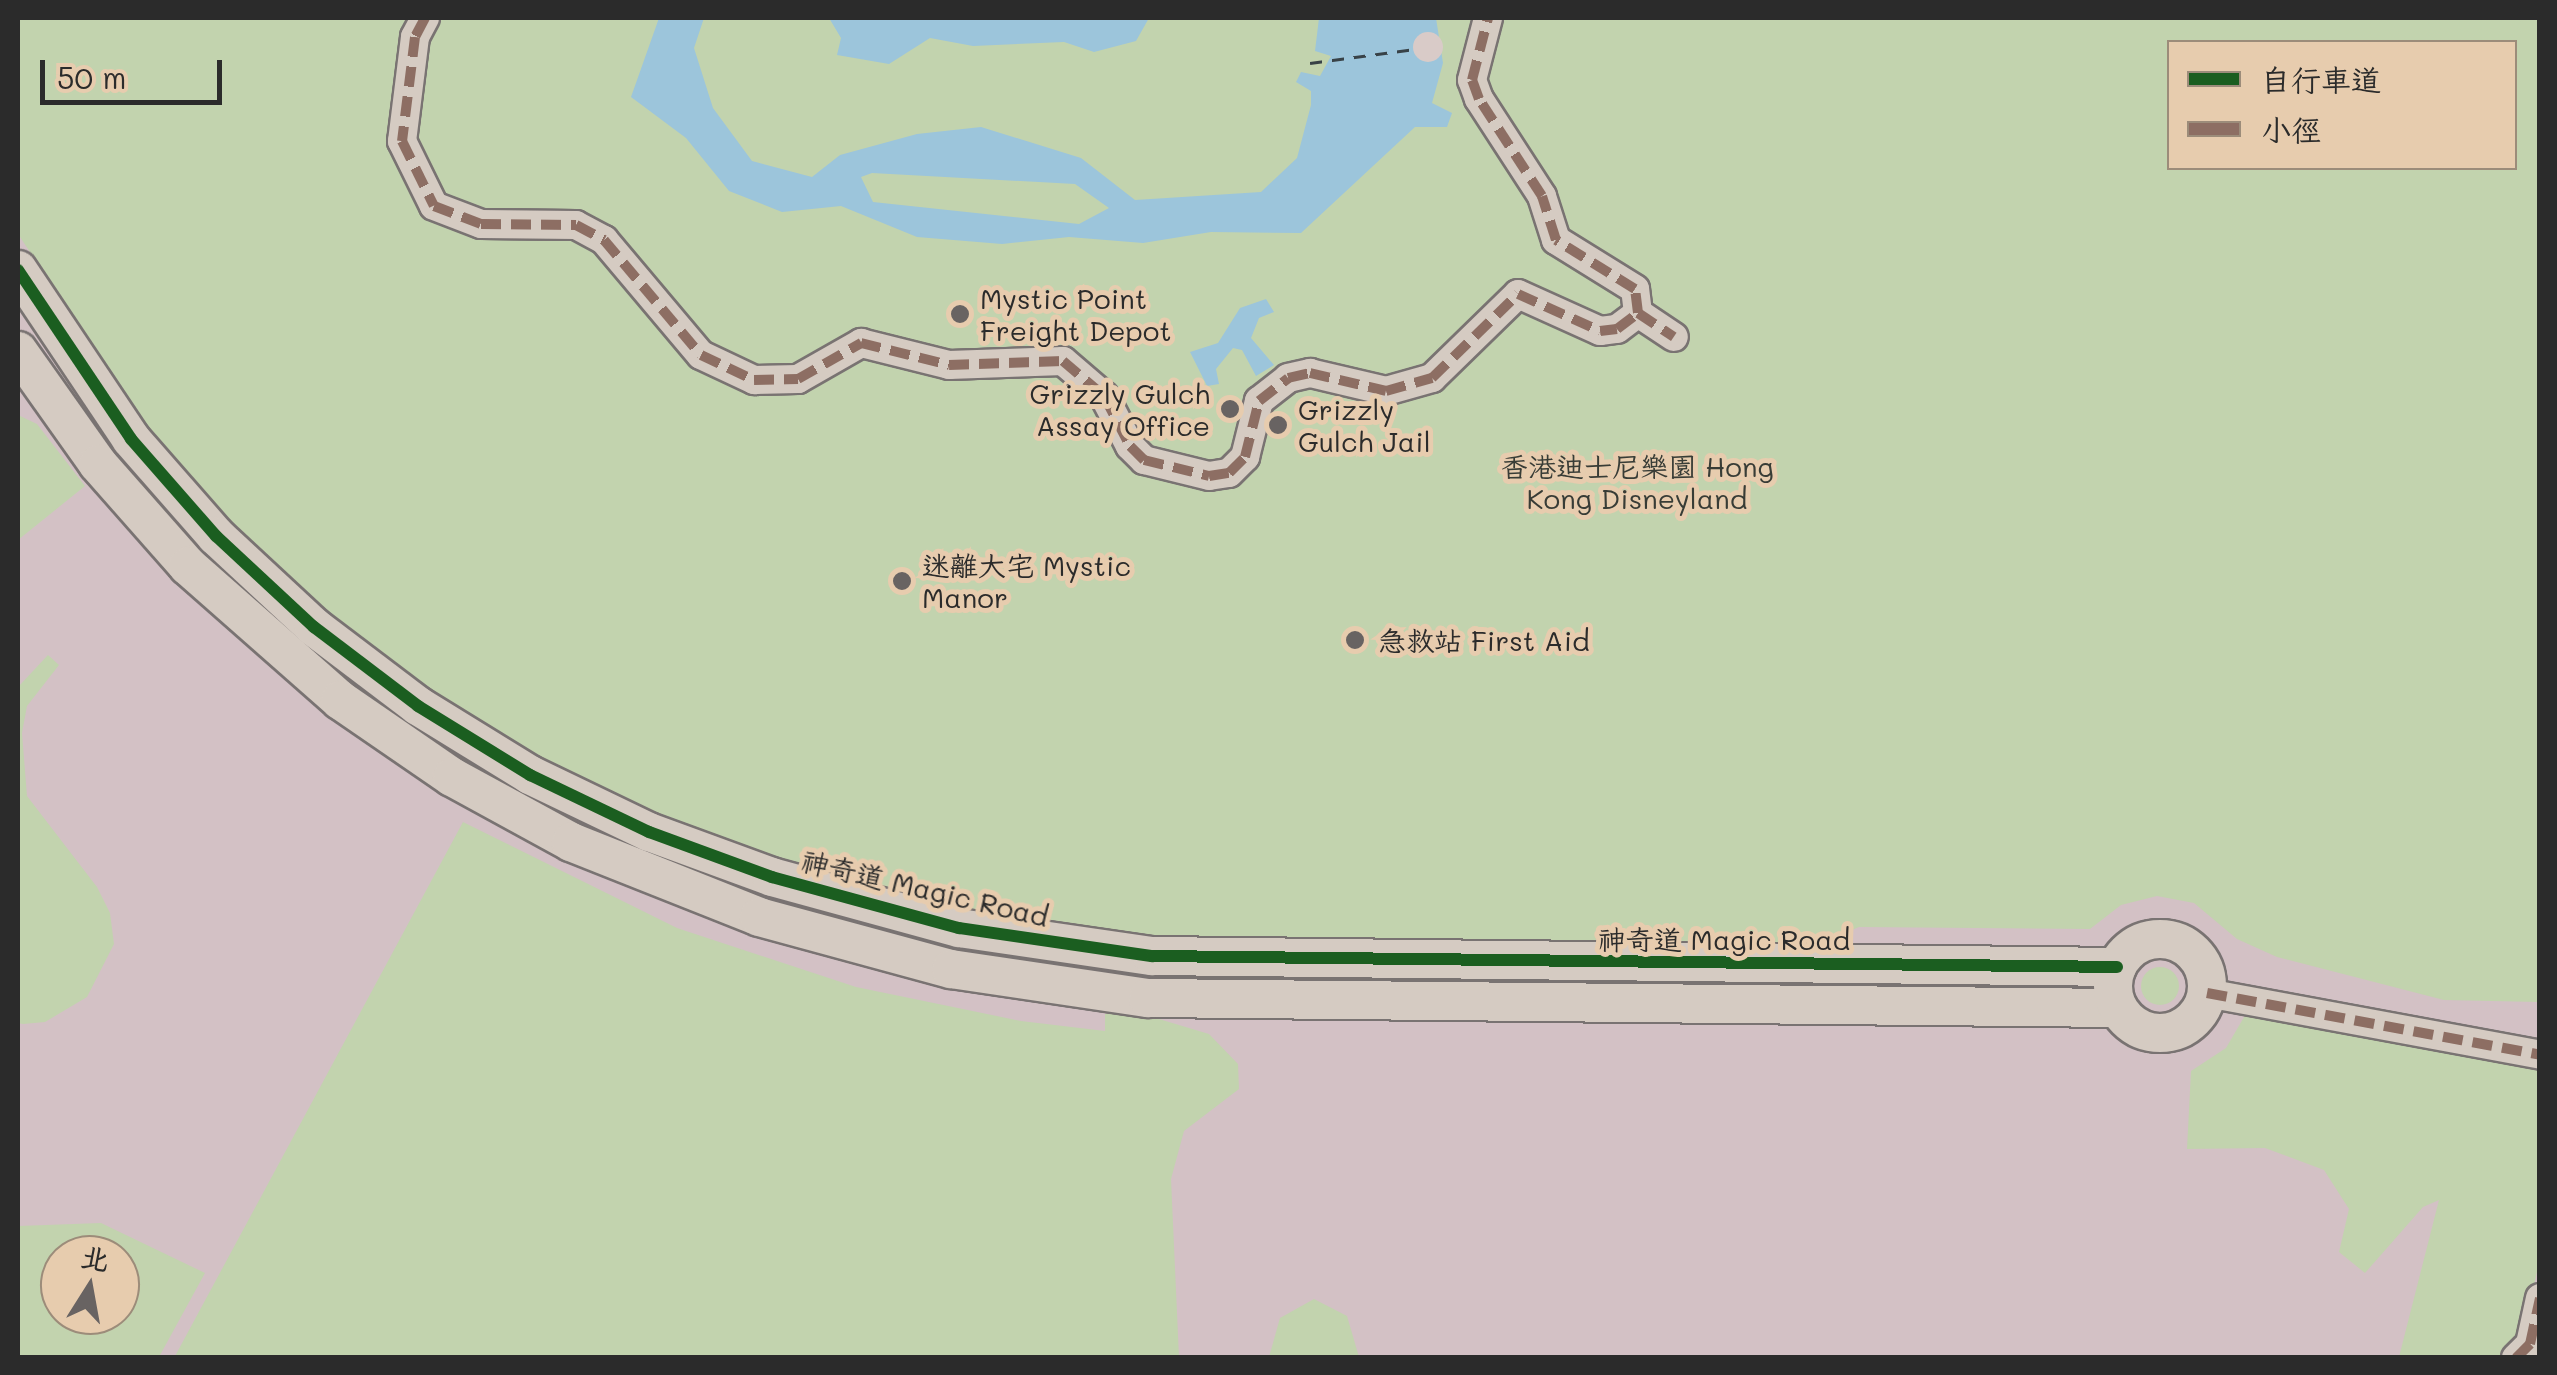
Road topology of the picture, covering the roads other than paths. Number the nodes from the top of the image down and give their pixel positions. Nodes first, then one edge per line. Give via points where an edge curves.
1 (1488, 18) edge
2 (414, 24) edge
3 (18, 270) edge
4 (1638, 313) junction
5 (1674, 337) dead end
6 (18, 351) edge
7 (2117, 967) junction
8 (2207, 993) junction
9 (2118, 1008) junction
10 (2540, 1055) edge
11 (2540, 1298) edge
12 (2529, 1352) edge

1 - 4 street via 1472,80 1479,99 1542,196 1556,240 1634,290
2 - 4 street via 402,141 434,206 482,224 576,224 604,240 688,342 732,373 770,382 798,379 860,342 949,365 1064,361 1104,396 1144,460 1208,476 1229,473 1245,458 1259,401 1288,378 1310,373 1386,390 1432,378 1518,294 1600,330 1616,329
3 - 7 street, 神奇道 Magic Road via 91,386 173,489 264,583 352,658 530,775 649,832 772,878 959,928 1152,956
4 - 5 street
6 - 9 street via 155,530 236,613 340,700 452,777 570,842 759,917 951,969 1148,998
7 - 8 street via 2137,945 2175,942 2202,966
7 - 9 street
8 - 9 street via 2195,1018 2171,1032 2140,1029
8 - 10 street
11 - 12 street

